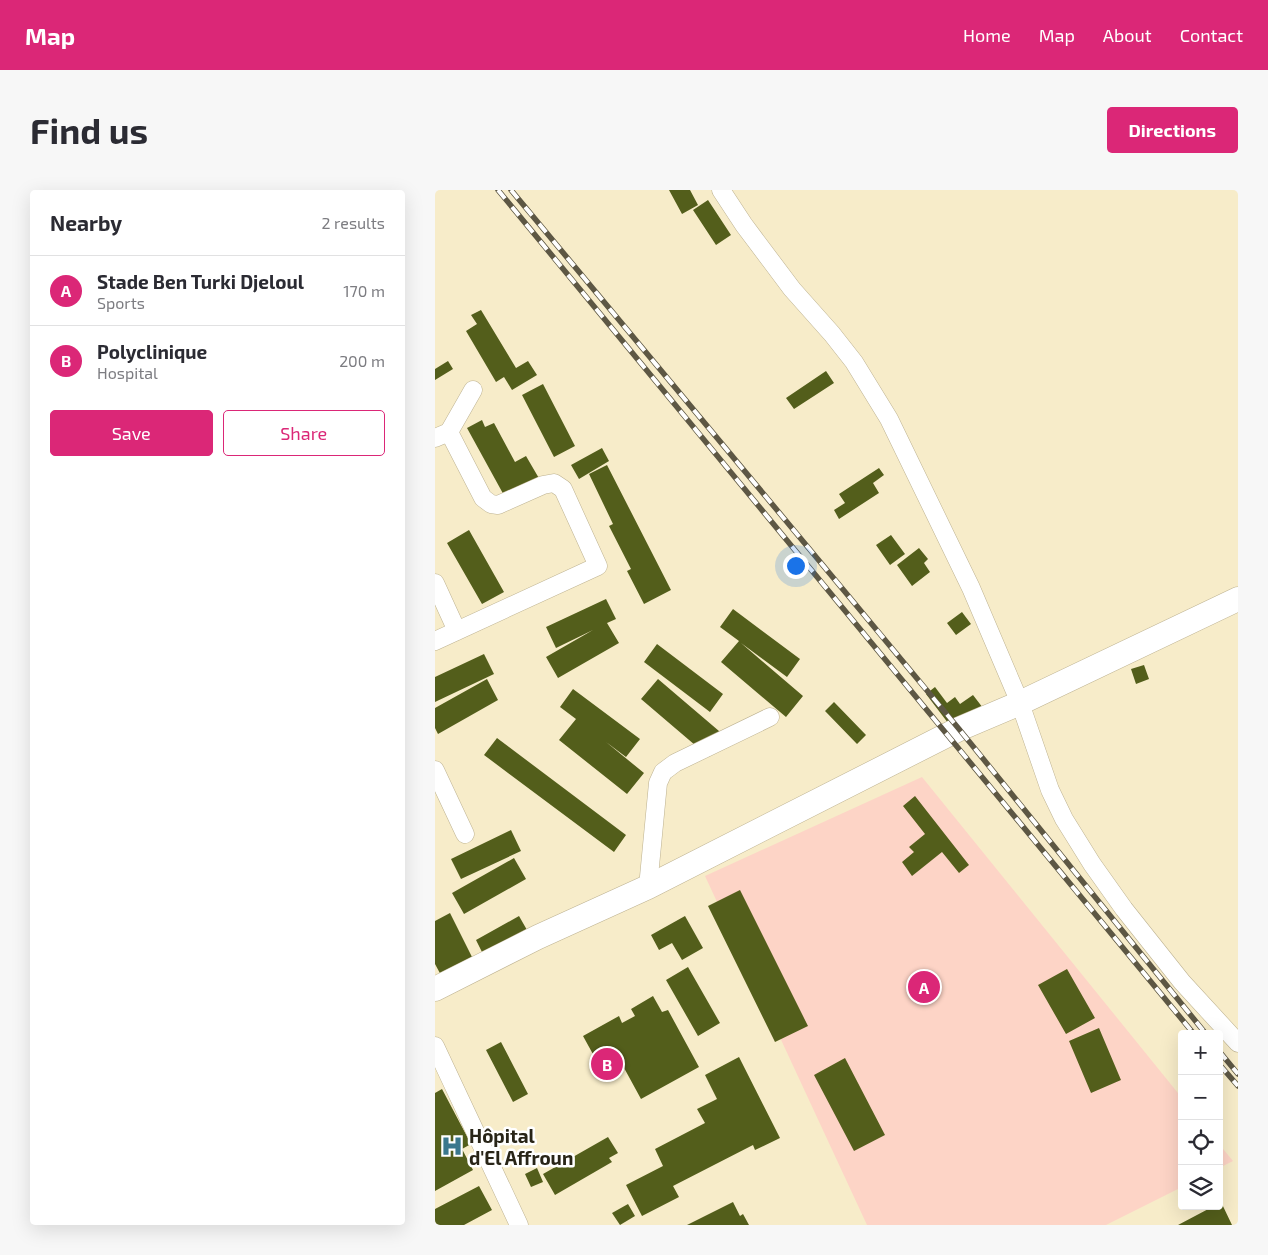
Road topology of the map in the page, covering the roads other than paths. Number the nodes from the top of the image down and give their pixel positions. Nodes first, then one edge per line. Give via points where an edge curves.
1 (721, 190) edge
2 (473, 390) dead end
3 (442, 435) edge
4 (435, 583) edge
5 (1238, 599) edge
6 (457, 631) junction
7 (435, 641) edge
8 (1020, 703) junction
9 (770, 717) dead end
10 (435, 770) edge
11 (465, 834) dead end
12 (649, 887) junction
13 (435, 989) edge
14 (1238, 1043) edge
15 (435, 1046) edge
16 (519, 1225) edge

1 - 8 street via 792,288 854,362 889,419 971,588
2 - 3 street
3 - 6 street via 483,498 491,504 498,505 543,485 554,484 563,489 599,566
4 - 6 street
5 - 8 main road
6 - 7 street
8 - 12 main road via 919,749
8 - 14 street via 1050,790 1092,864 1182,982
9 - 12 street via 675,763 663,772 658,783
10 - 11 street
12 - 13 main road via 538,937
15 - 16 street

